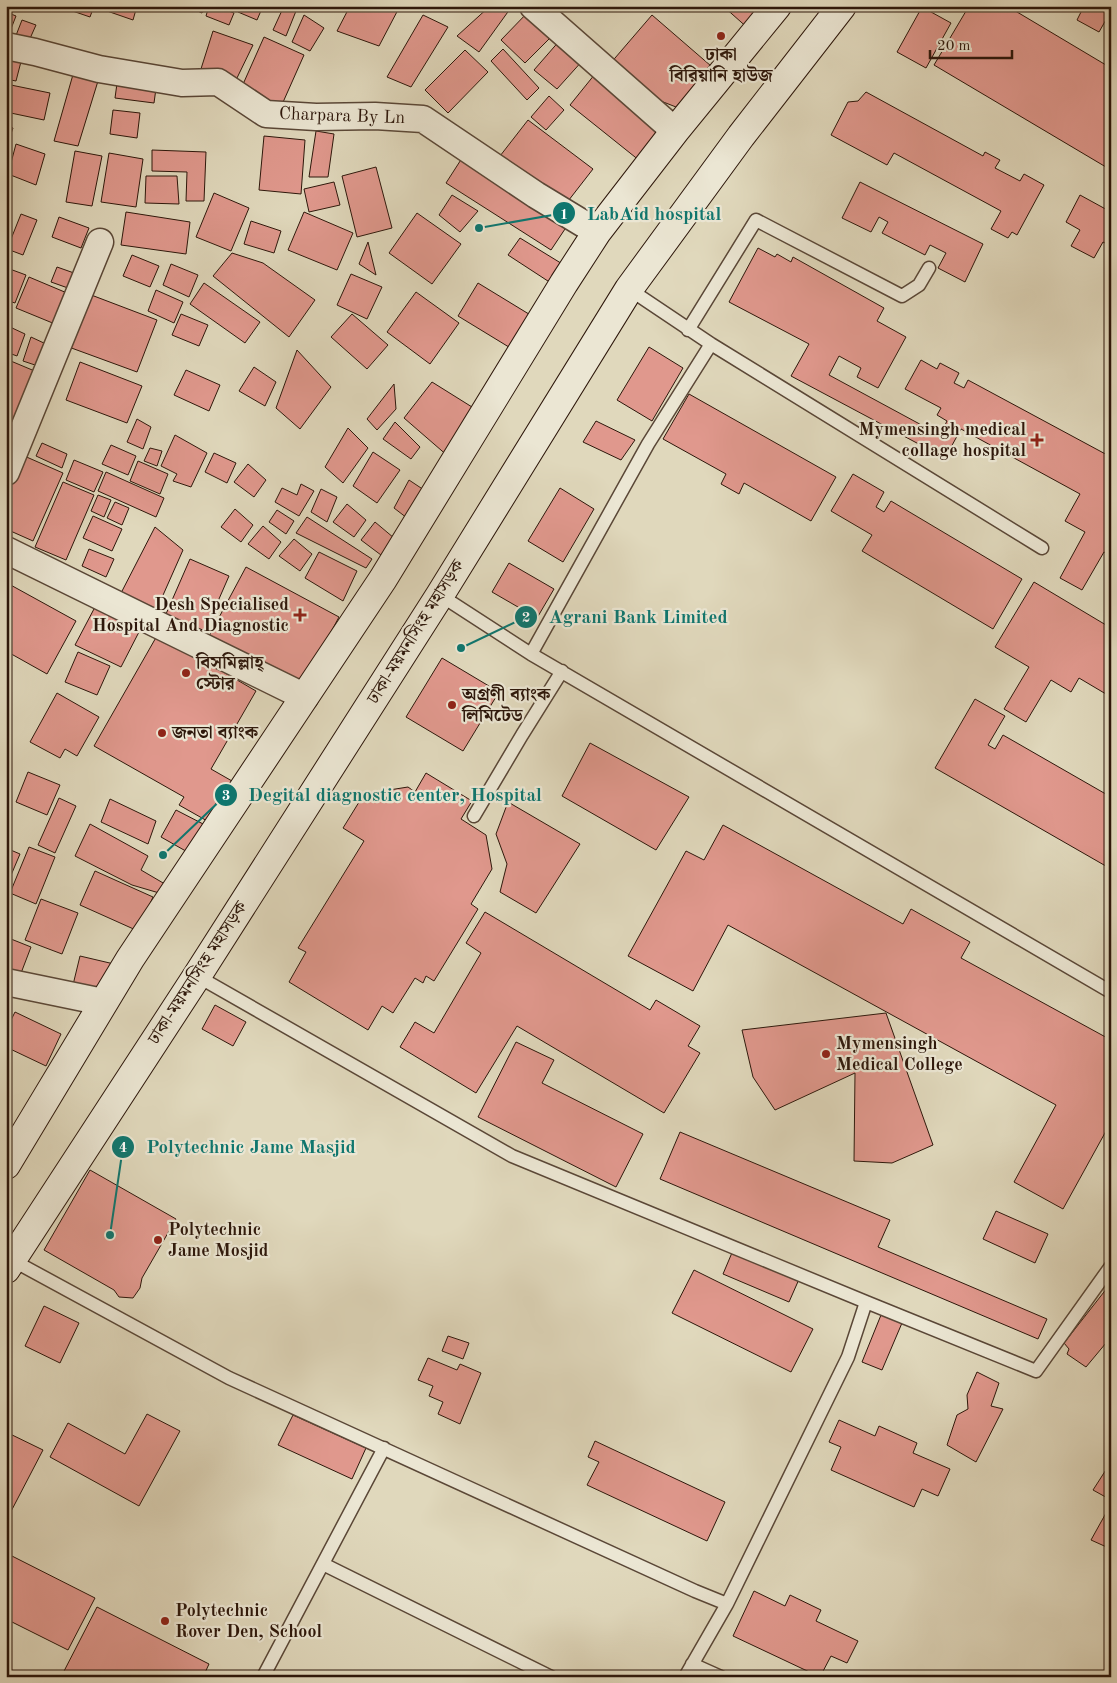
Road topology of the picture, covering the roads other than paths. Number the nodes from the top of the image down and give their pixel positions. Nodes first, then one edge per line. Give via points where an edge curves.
1 (533, 6) edge
2 (777, 6) edge
3 (842, 6) edge
4 (6, 46) edge
5 (675, 131) junction
6 (598, 232) junction
7 (100, 242) dead end
8 (929, 268) dead end
9 (629, 289) junction
10 (688, 330) junction
11 (711, 344) junction
12 (6, 472) edge
13 (1042, 548) dead end
14 (6, 550) edge
15 (440, 595) junction
16 (531, 654) junction
17 (562, 672) junction
18 (306, 697) junction
19 (474, 816) dead end
20 (197, 976) junction
21 (6, 982) edge
22 (1111, 992) edge
23 (103, 1002) junction
24 (6, 1165) edge
25 (9, 1264) edge
26 (1111, 1266) edge
27 (866, 1302) junction
28 (384, 1448) junction
29 (323, 1564) junction
30 (727, 1604) junction
31 (692, 1664) junction
32 (263, 1677) edge
33 (551, 1677) edge
34 (685, 1677) edge
35 (721, 1677) edge

1 - 5 street
2 - 5 main road
3 - 9 main road, ঢাকা-ময়মনসিংহ মহাসড়ক via 741,136
4 - 6 street, Charpara By Ln via 99,69 182,83 218,82 266,114 423,119 536,195
5 - 6 main road
6 - 18 main road
7 - 12 street
8 - 10 lane via 919,285 902,296 756,220
9 - 10 lane
9 - 15 main road, ঢাকা-ময়মনসিংহ মহাসড়ক
10 - 11 lane
11 - 13 lane
11 - 16 lane via 648,444
14 - 18 street
15 - 16 lane
15 - 20 main road, ঢাকা-ময়মনসিংহ মহাসড়ক
16 - 17 lane
17 - 19 lane
17 - 22 lane
18 - 23 main road
20 - 25 main road, ঢাকা-ময়মনসিংহ মহাসড়ক
20 - 27 lane via 512,1156
21 - 23 street
23 - 24 main road
25 - 28 lane via 229,1378
26 - 27 lane via 1036,1371
27 - 30 lane via 848,1358
28 - 29 lane
28 - 30 lane
29 - 32 lane
29 - 33 lane
30 - 31 lane
31 - 34 lane
31 - 35 lane

